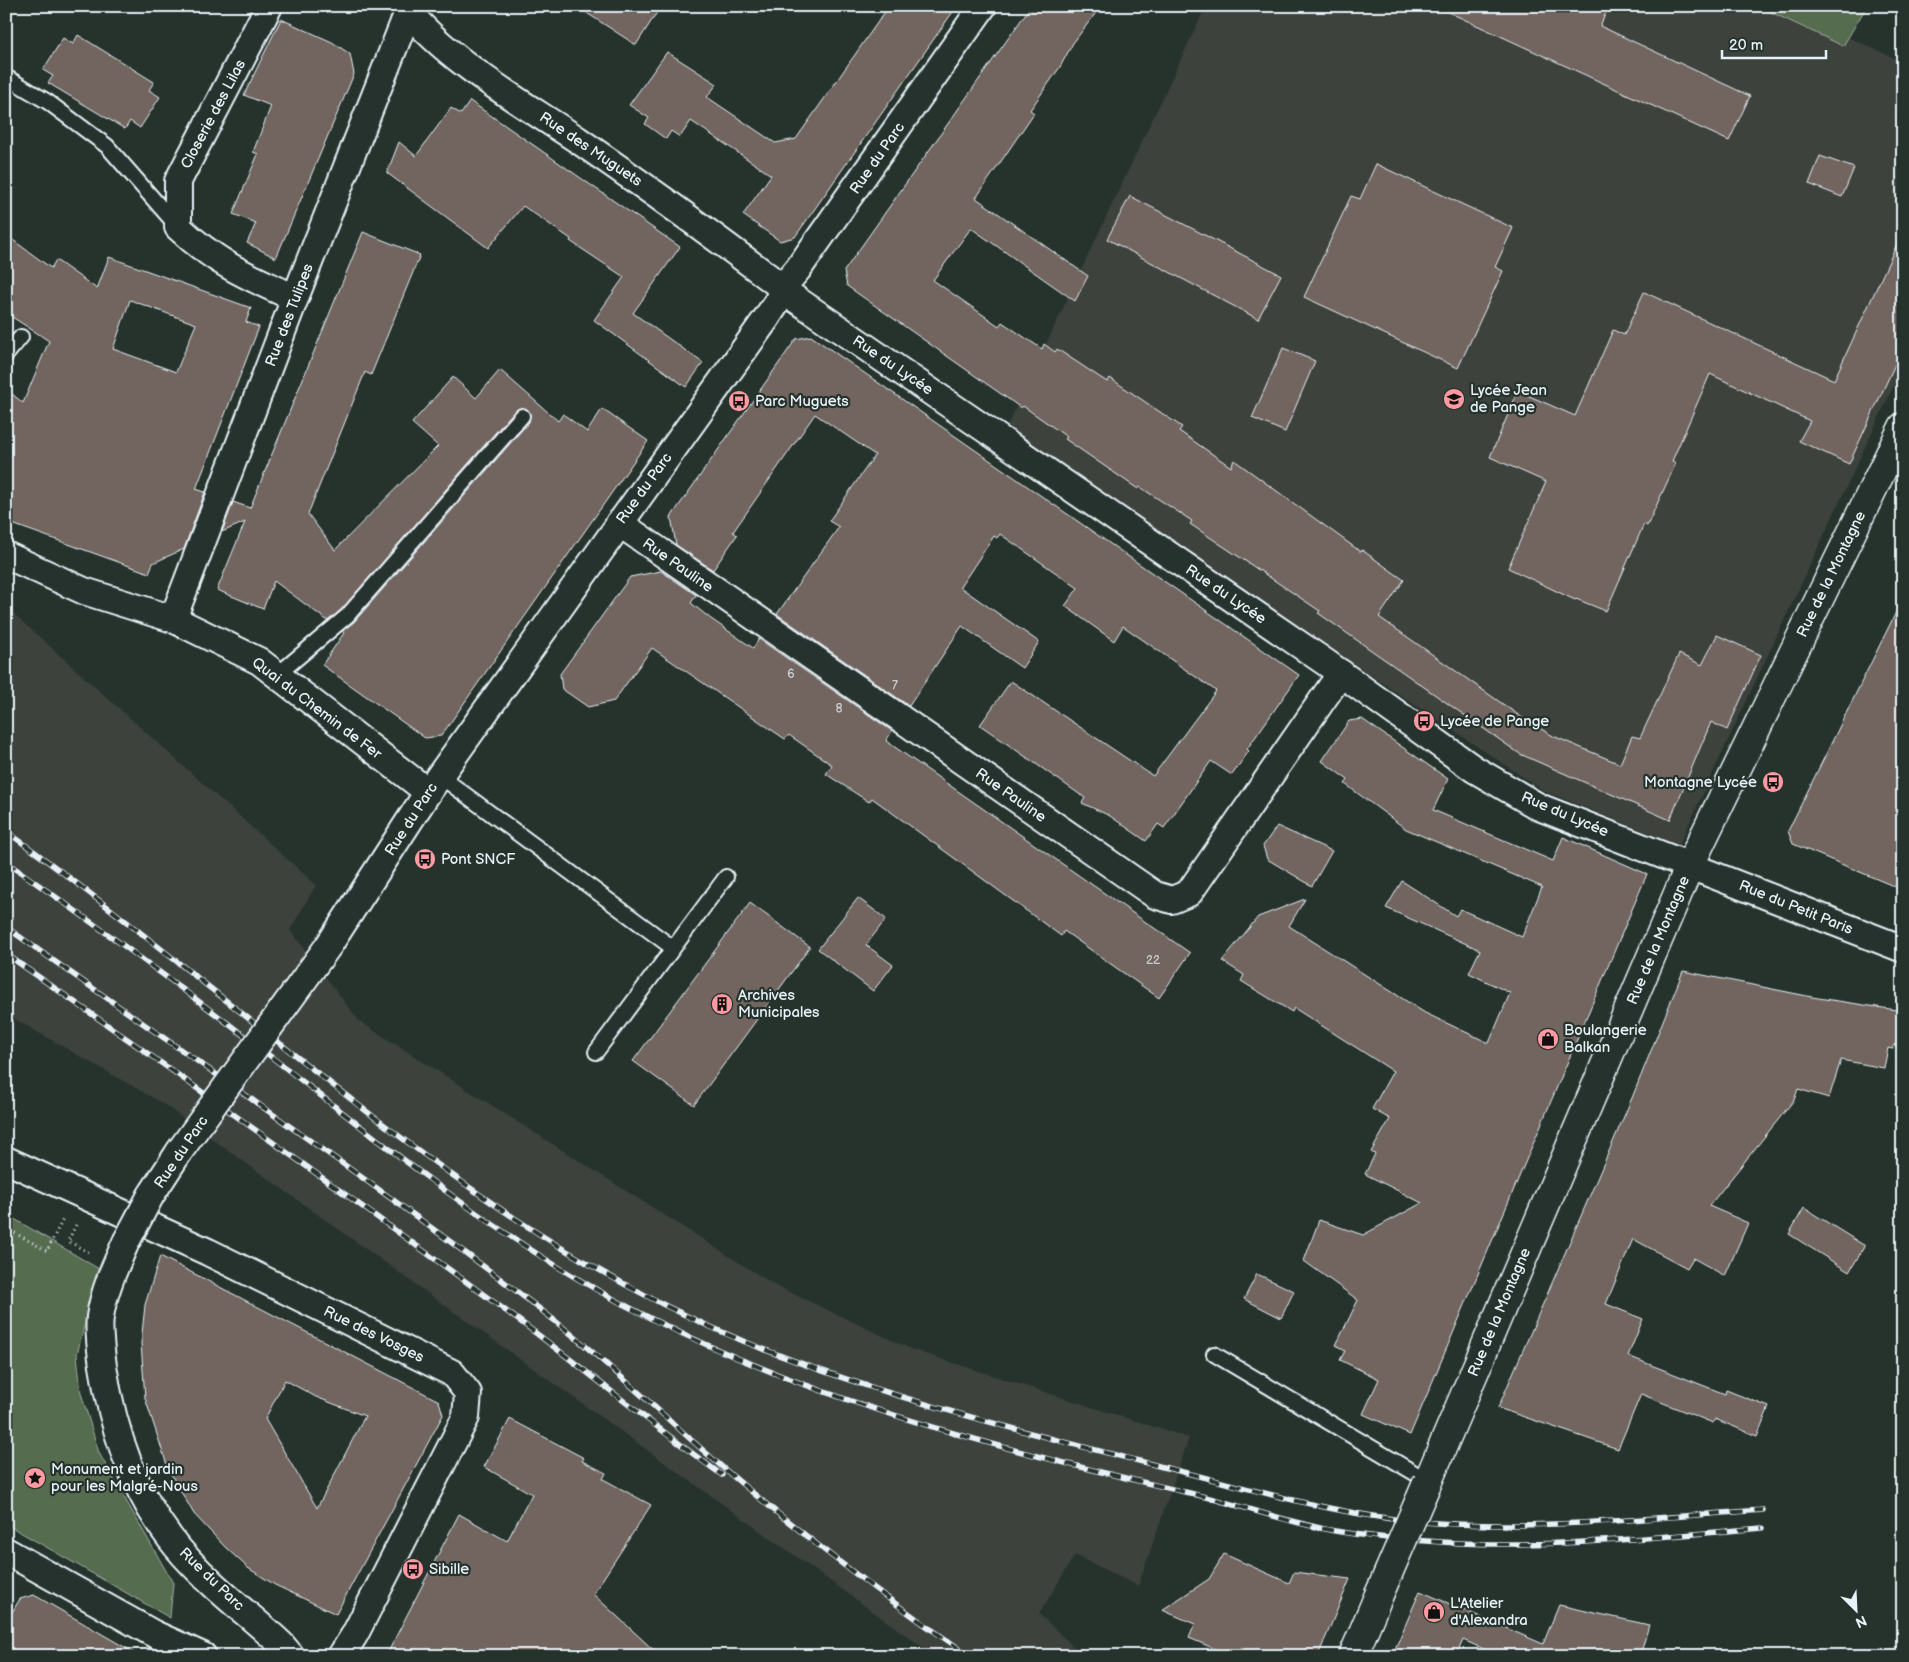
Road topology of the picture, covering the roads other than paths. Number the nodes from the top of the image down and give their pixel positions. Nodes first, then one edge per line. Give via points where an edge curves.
1 (269, 6) edge
2 (983, 6) edge
3 (406, 9) edge
4 (6, 78) edge
5 (178, 227) junction
6 (781, 289) junction
7 (295, 298) junction
8 (21, 337) dead end
9 (6, 355) edge
10 (522, 416) dead end
11 (1903, 427) edge
12 (619, 522) junction
13 (6, 555) edge
14 (173, 619) junction
15 (1341, 673) junction
16 (277, 675) junction
17 (434, 784) junction
18 (1690, 864) junction
19 (726, 877) dead end
20 (673, 948) junction
21 (1903, 949) edge
22 (596, 1052) dead end
23 (6, 1160) edge
24 (1214, 1354) dead end
25 (1428, 1481) junction
26 (6, 1552) edge
27 (203, 1656) edge
28 (291, 1656) edge
29 (341, 1656) edge
30 (1354, 1656) edge

1 - 5 street, Closerie des Lilas via 178,180
2 - 6 street, Rue du Parc
3 - 6 street, Rue des Muguets via 476,71 656,193 776,282
3 - 7 street, Rue des Tulipes
4 - 5 lane via 48,102 107,146
5 - 7 street via 231,269
6 - 12 street, Rue du Parc via 781,296 766,319
6 - 15 street, Rue du Lycée
7 - 14 street, Rue des Tulipes
8 - 9 lane
10 - 16 lane via 347,616
11 - 18 main road, Rue de la Montagne
12 - 15 street, Rue Pauline via 1155,894 1172,900 1189,892
12 - 17 street, Rue du Parc
13 - 14 street, Quai du Chemin de Fer via 84,591
14 - 16 street, Quai du Chemin de Fer via 259,661
15 - 18 street, Rue du Lycée via 1474,769 1539,807
16 - 17 street, Quai du Chemin de Fer
17 - 20 lane
17 - 28 street, Rue du Parc, bridge via 329,945 179,1152 136,1220 108,1282 100,1319 102,1354 116,1430 151,1510 202,1574
18 - 21 street, Rue du Petit Paris
18 - 25 main road, Rue de la Montagne
19 - 20 lane
20 - 22 lane
23 - 29 street, Rue des Vosges via 208,1252 452,1373 468,1393 466,1417
24 - 25 lane
25 - 30 main road, Rue de la Montagne, bridge
26 - 27 street via 154,1634

